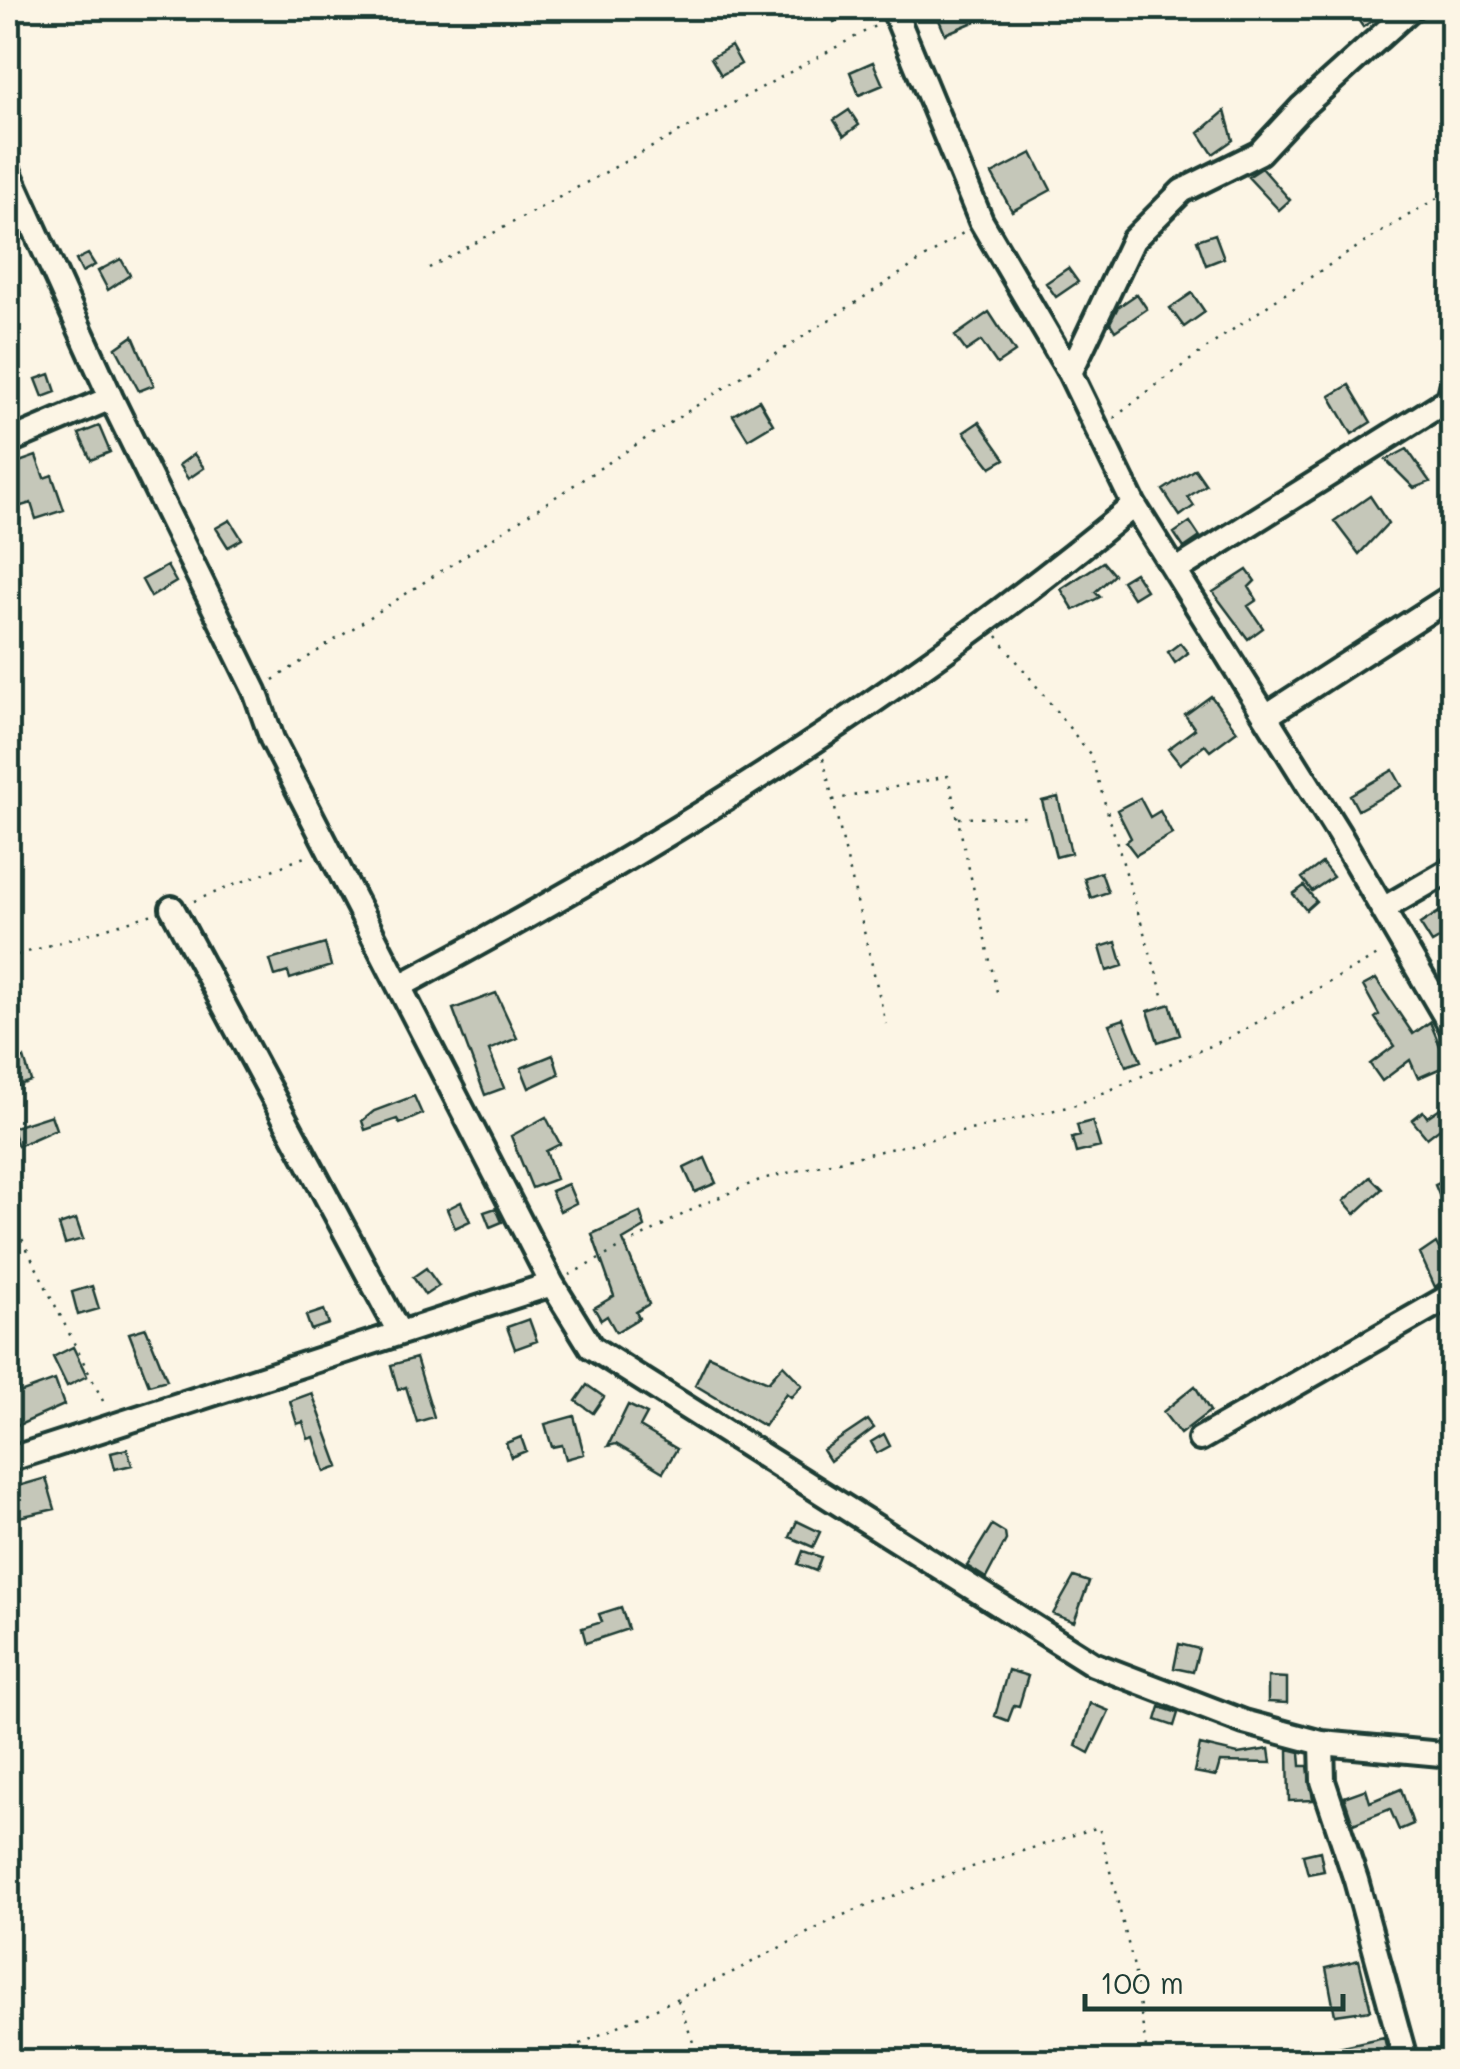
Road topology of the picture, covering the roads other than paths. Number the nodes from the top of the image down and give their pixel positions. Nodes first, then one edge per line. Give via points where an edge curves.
1 (1412, 8) edge
2 (886, 16) edge
3 (8, 170) edge
4 (1070, 373) junction
5 (1452, 387) edge
6 (111, 398) junction
7 (8, 442) edge
8 (1134, 506) junction
9 (1175, 571) junction
10 (1452, 596) edge
11 (1266, 716) junction
12 (1452, 869) edge
13 (172, 908) dead end
14 (1383, 909) junction
15 (400, 986) junction
16 (1452, 1028) edge
17 (552, 1284) junction
18 (1452, 1295) edge
19 (399, 1332) junction
20 (1200, 1439) dead end
21 (8, 1460) edge
22 (1322, 1743) junction
23 (1452, 1755) edge
24 (1406, 2062) edge

1 - 4 street via 1258,153 1182,191 1132,240
2 - 4 street via 981,221
3 - 6 street
4 - 8 street
5 - 9 street via 1449,399
6 - 7 street
6 - 15 street via 255,691 272,739
8 - 9 street
8 - 15 street via 987,623 818,737 546,908
9 - 11 street
10 - 11 street
11 - 14 street
12 - 14 street
13 - 19 street
14 - 16 street
15 - 17 street
17 - 19 street
17 - 22 street via 573,1324 616,1368 1011,1616 1093,1664 1244,1722
18 - 20 street
19 - 21 street
22 - 23 street
22 - 24 street via 1324,1782

